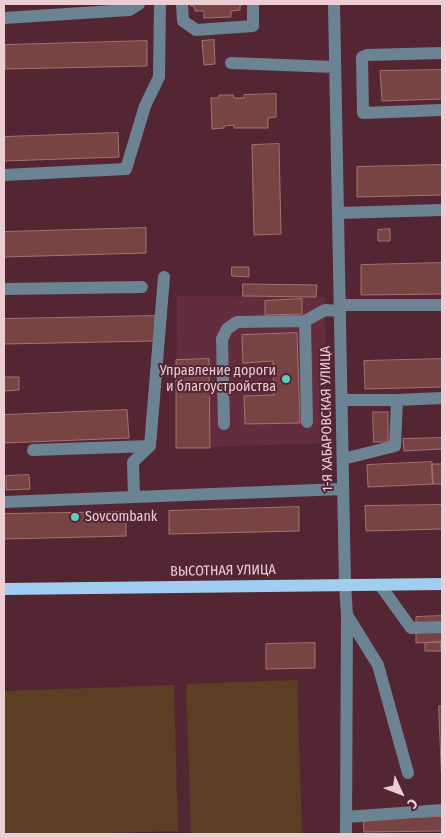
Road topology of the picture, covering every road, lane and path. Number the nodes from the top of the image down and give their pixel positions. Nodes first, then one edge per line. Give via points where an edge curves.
1 (138, 4) edge
2 (160, 4) edge
3 (182, 4) edge
4 (253, 4) edge
5 (334, 4) edge
6 (4, 18) edge
7 (442, 52) edge
8 (231, 64) dead end
9 (335, 67) junction
10 (442, 110) edge
11 (4, 174) edge
12 (442, 210) edge
13 (338, 213) junction
14 (164, 277) dead end
15 (142, 287) dead end
16 (4, 289) edge
17 (442, 306) edge
18 (340, 308) junction
19 (305, 321) junction
20 (442, 398) edge
21 (342, 400) junction
22 (397, 400) junction
23 (307, 422) dead end
24 (224, 424) dead end
25 (150, 446) junction
26 (33, 450) dead end
27 (343, 459) junction
28 (343, 489) junction
29 (134, 497) junction
30 (4, 502) edge
31 (442, 584) edge
32 (345, 585) junction
33 (380, 585) junction
34 (4, 590) edge
35 (347, 615) junction
36 (442, 627) edge
37 (408, 773) dead end
38 (442, 810) edge
39 (346, 817) junction
40 (346, 834) edge

1 - 6 street via 129,10
2 - 11 street via 159,77 145,106 126,169
3 - 4 street via 182,21 196,30 253,26
5 - 9 street, 1-Я ХАБАРОВСКАЯ УЛИЦА
7 - 10 street via 362,57 363,112
8 - 9 street
9 - 13 street, 1-Я ХАБАРОВСКАЯ УЛИЦА
12 - 13 street
13 - 18 street, 1-Я ХАБАРОВСКАЯ УЛИЦА
14 - 25 street
15 - 16 street
17 - 18 street
18 - 19 street via 326,310
18 - 21 street, 1-Я ХАБАРОВСКАЯ УЛИЦА
19 - 23 street
19 - 24 street via 237,322 227,329 222,339
20 - 22 street
21 - 22 street
21 - 27 street, 1-Я ХАБАРОВСКАЯ УЛИЦА
22 - 27 street via 395,446
25 - 26 street
25 - 29 street via 133,462
27 - 28 street, 1-Я ХАБАРОВСКАЯ УЛИЦА
28 - 29 street
28 - 32 street, 1-Я ХАБАРОВСКАЯ УЛИЦА
29 - 30 street
31 - 33 main road, ВЫСОТНАЯ УЛИЦА
32 - 33 main road, ВЫСОТНАЯ УЛИЦА
32 - 34 main road, ВЫСОТНАЯ УЛИЦА
32 - 35 street, 1-Я ХАБАРОВСКАЯ УЛИЦА
33 - 36 street via 411,628
35 - 37 street via 378,665
35 - 39 street, 1-Я ХАБАРОВСКАЯ УЛИЦА
38 - 39 street
39 - 40 street, 1-Я ХАБАРОВСКАЯ УЛИЦА

